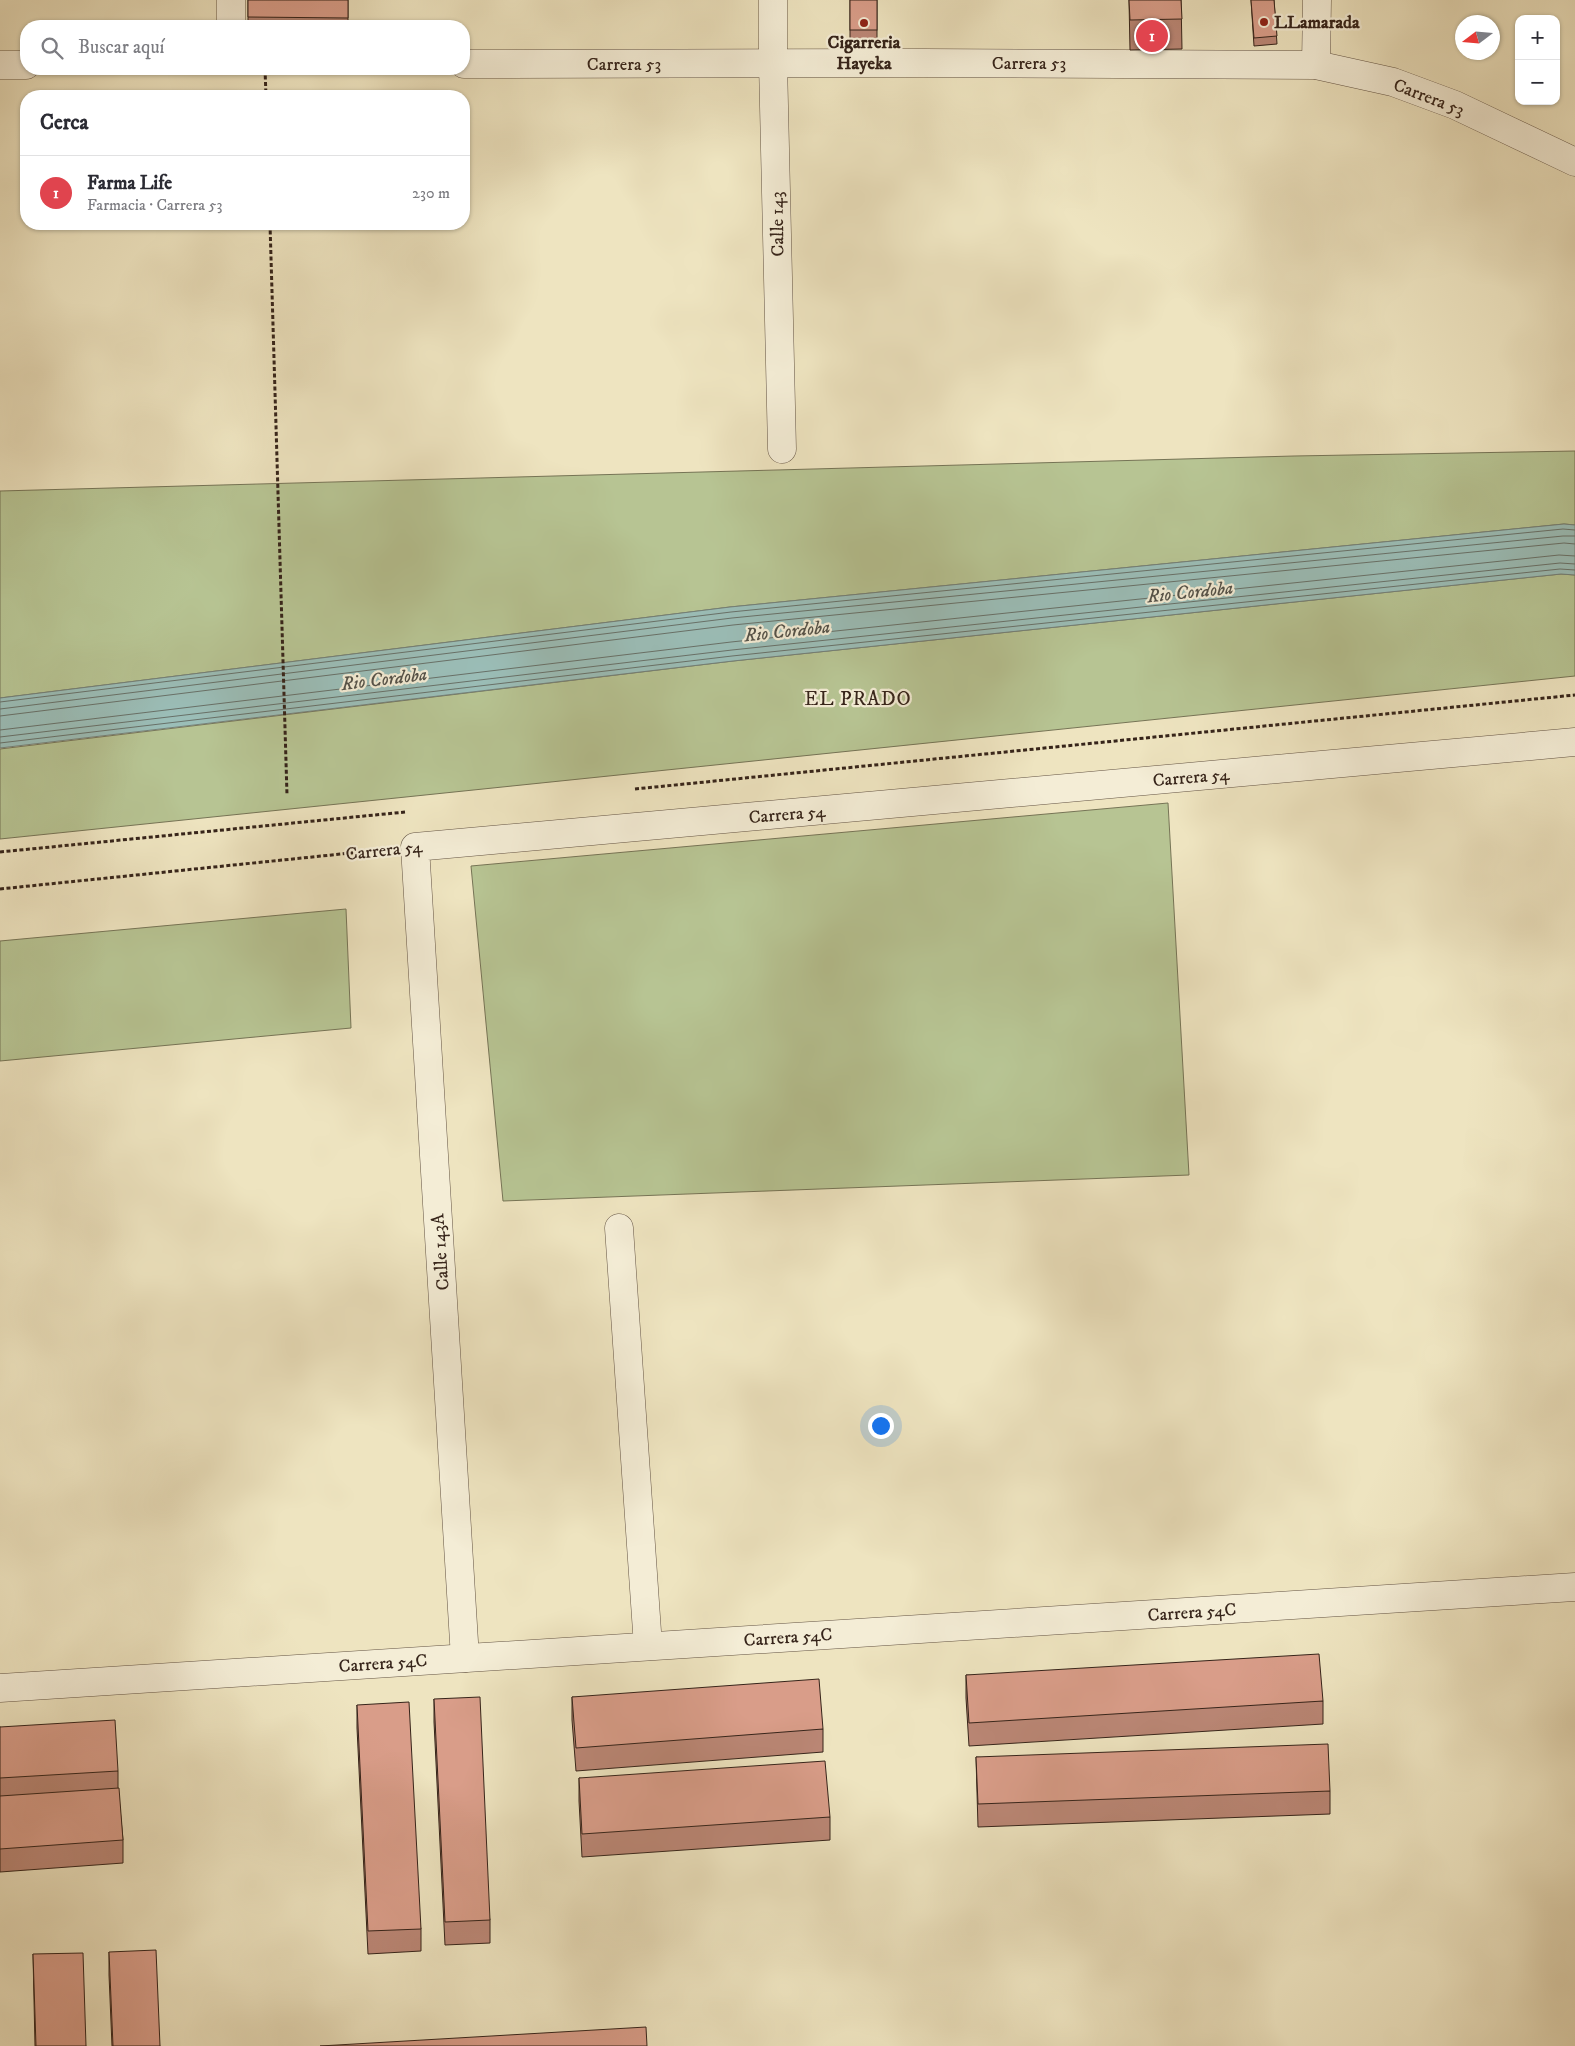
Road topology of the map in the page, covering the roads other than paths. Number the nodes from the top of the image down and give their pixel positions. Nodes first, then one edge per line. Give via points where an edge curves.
1 (231, 0) edge
2 (773, 0) edge
3 (1317, 0) edge
4 (231, 20) edge
5 (773, 63) junction
6 (470, 64) edge
7 (0, 65) edge
8 (20, 65) edge
9 (1316, 65) junction
10 (1575, 162) edge
11 (782, 449) dead end
12 (1575, 742) edge
13 (415, 847) joint
14 (619, 1228) dead end
15 (1575, 1587) edge
16 (648, 1646) junction
17 (465, 1658) junction
18 (0, 1688) edge

1 - 4 street
2 - 5 street, Calle 143
3 - 9 street
5 - 6 street, Carrera 53
5 - 9 street, Carrera 53
5 - 11 street, Calle 143
7 - 8 street
9 - 10 street, Carrera 53 via 1402,85 1455,105
12 - 13 street, Carrera 54
13 - 17 street, Calle 143A
14 - 16 street
15 - 16 street, Carrera 54C
16 - 17 street, Carrera 54C
17 - 18 street, Carrera 54C

